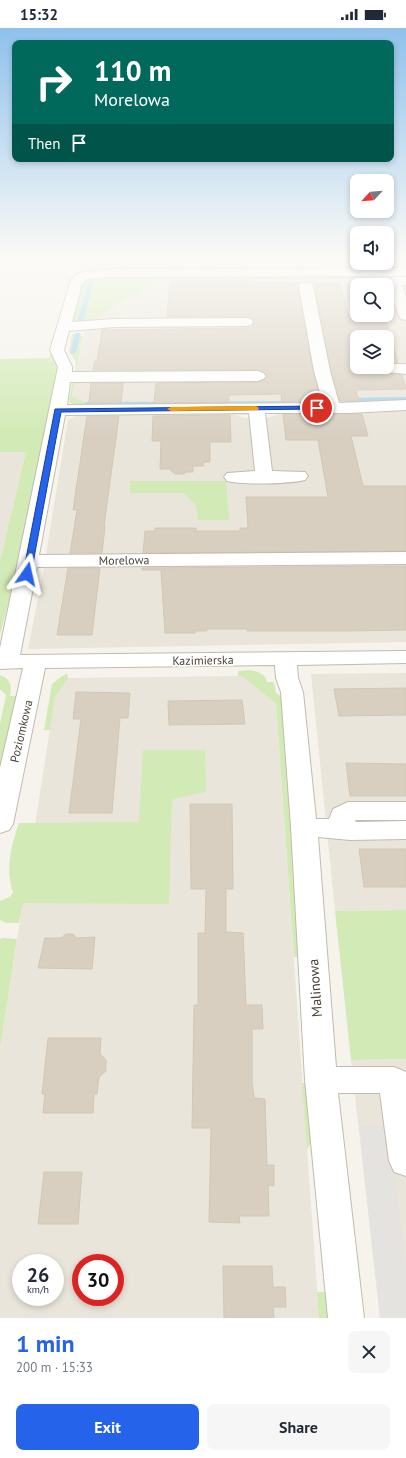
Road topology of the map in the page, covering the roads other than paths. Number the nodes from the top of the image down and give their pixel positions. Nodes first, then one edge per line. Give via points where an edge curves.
1 (67, 316) edge
2 (312, 316) edge
3 (246, 322) dead end
4 (64, 327) junction
5 (258, 376) dead end
6 (63, 377) junction
7 (406, 405) edge
8 (256, 408) junction
9 (332, 408) junction
10 (58, 410) junction
11 (264, 476) junction
12 (299, 476) dead end
13 (233, 477) dead end
14 (406, 558) edge
15 (30, 561) junction
16 (406, 657) edge
17 (286, 659) junction
18 (4, 662) edge
19 (35, 662) junction
20 (406, 811) edge
21 (0, 824) edge
22 (304, 828) junction
23 (350, 830) junction
24 (406, 830) edge
25 (321, 1080) junction
26 (406, 1161) edge
27 (346, 1318) edge

1 - 4 street
2 - 9 street
3 - 4 street via 114,322
4 - 6 street via 58,350 65,367
5 - 6 street
6 - 10 street
7 - 9 street
8 - 9 street
8 - 10 street
8 - 11 street
10 - 15 street
11 - 12 street
11 - 13 street
14 - 15 street, Morelowa
15 - 18 street
16 - 17 street, Kazimierska
17 - 19 street, Kazimierska
17 - 22 street, Malinowa via 287,678 292,692
18 - 19 street, Kazimierska
19 - 21 street, Poziomkowa
20 - 23 street via 348,811 342,815 341,821
22 - 23 street
22 - 25 street, Malinowa
23 - 24 street
25 - 26 street via 394,1080
25 - 27 street, Malinowa

